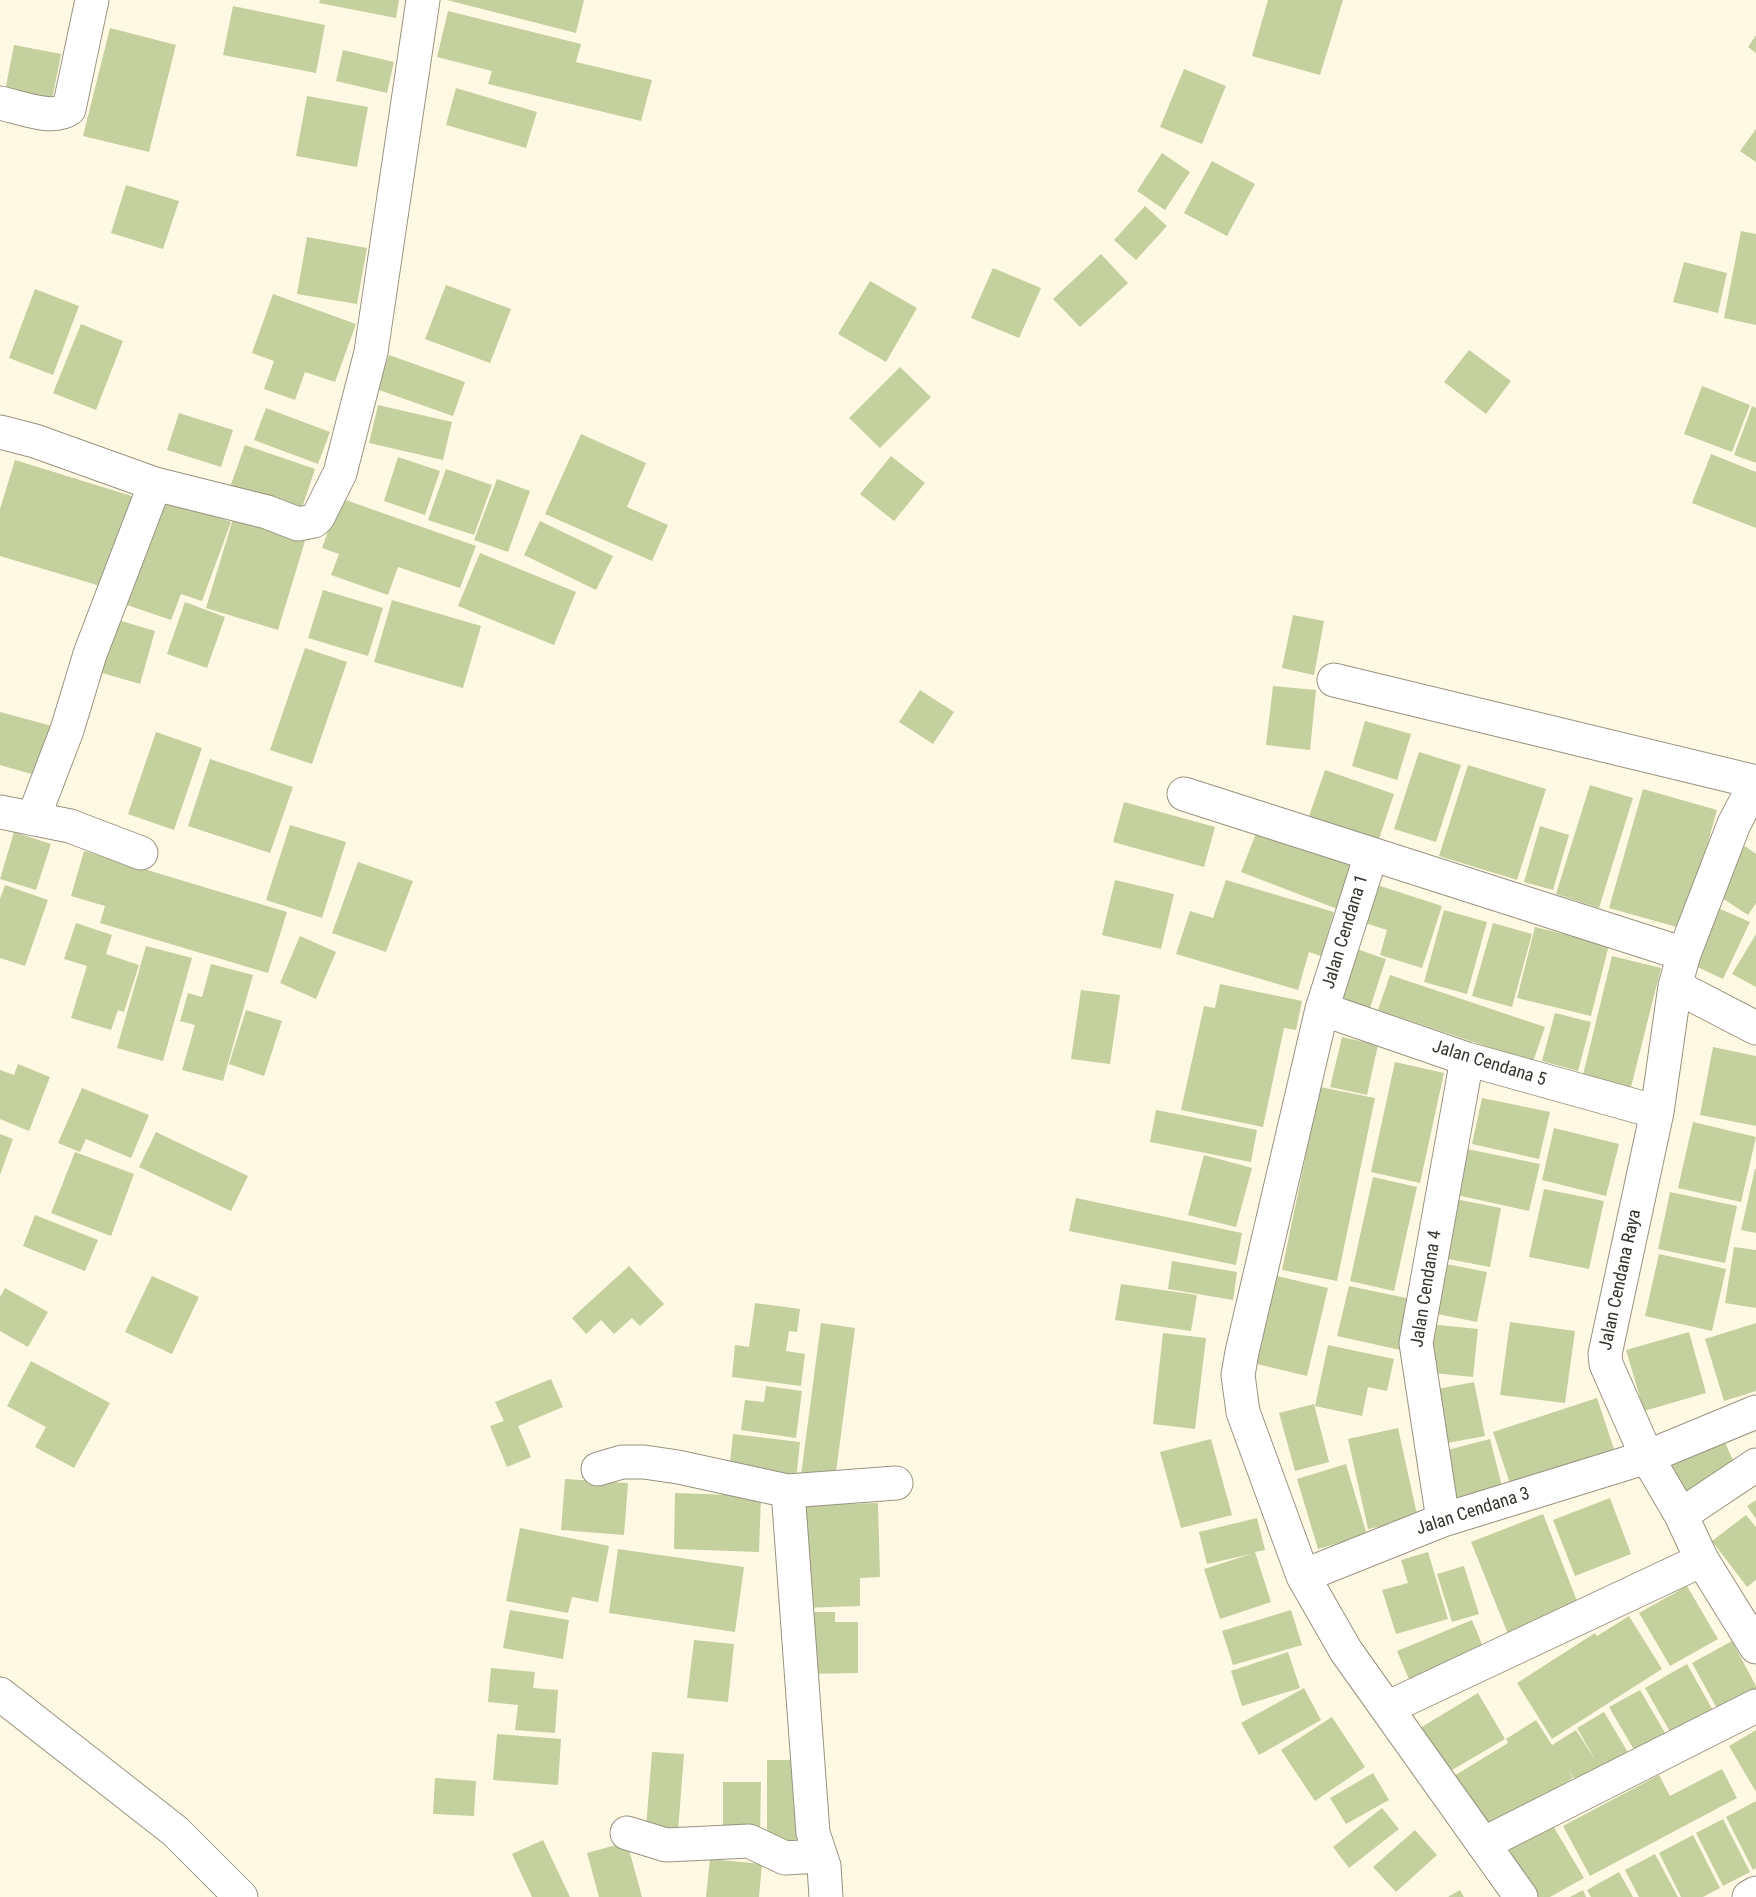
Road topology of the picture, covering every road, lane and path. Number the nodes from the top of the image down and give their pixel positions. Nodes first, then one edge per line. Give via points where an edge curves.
1 (92, 0) edge
2 (423, 0) edge
3 (0, 103) edge
4 (0, 432) edge
5 (155, 483) junction
6 (1334, 680) dead end
7 (1756, 782) edge
8 (1184, 794) dead end
9 (0, 812) edge
10 (33, 819) junction
11 (1745, 830) edge
12 (141, 853) dead end
13 (1371, 855) junction
14 (1684, 954) junction
15 (1675, 986) junction
16 (1322, 1009) junction
17 (1756, 1028) edge
18 (1467, 1059) junction
19 (1657, 1112) junction
20 (1756, 1412) edge
21 (1647, 1457) junction
22 (1756, 1465) edge
23 (598, 1469) dead end
24 (896, 1483) dead end
25 (788, 1491) junction
26 (1681, 1515) junction
27 (1443, 1520) junction
28 (1702, 1560) junction
29 (1303, 1576) junction
30 (1756, 1647) edge
31 (0, 1694) edge
32 (1756, 1706) edge
33 (1387, 1708) junction
34 (627, 1833) dead end
35 (1483, 1844) junction
36 (820, 1856) junction
37 (1756, 1893) edge
38 (241, 1897) edge
39 (826, 1897) edge
40 (1521, 1897) edge
41 (1749, 1897) edge

1 - 3 street via 69,109 62,114 50,114
2 - 5 street via 371,352 340,473 318,517 298,524
4 - 5 street
5 - 10 street
6 - 7 street
7 - 11 street, Jalan Cendana Raya
8 - 13 street
9 - 10 street
10 - 12 street via 70,826
11 - 14 street, Jalan Cendana Raya
13 - 14 street
13 - 16 street, Jalan Cendana 1
14 - 15 street, Jalan Cendana Raya
15 - 17 street
15 - 19 street, Jalan Cendana Raya
16 - 18 street, Jalan Cendana 5
16 - 29 street, Jalan Cendana 1 via 1238,1375 1243,1412
18 - 19 street, Jalan Cendana 5
18 - 27 street, Jalan Cendana 4 via 1416,1343
19 - 21 street, Jalan Cendana Raya via 1605,1354 1608,1372
20 - 21 street, Jalan Cendana 3
21 - 26 street, Jalan Cendana Raya
21 - 27 street, Jalan Cendana 3
22 - 26 street
23 - 25 street via 633,1461
24 - 25 street
25 - 36 street via 812,1821
26 - 28 street, Jalan Cendana Raya
27 - 29 street, Jalan Cendana 3
28 - 30 street, Jalan Cendana Raya
28 - 33 street
29 - 33 street, Jalan Cendana 1 via 1346,1651
31 - 38 street via 175,1831
32 - 35 street
33 - 35 street, Jalan Cendana 1
34 - 36 street via 666,1845 750,1841 785,1858
35 - 40 street, Jalan Cendana 1
36 - 39 street
37 - 41 street

